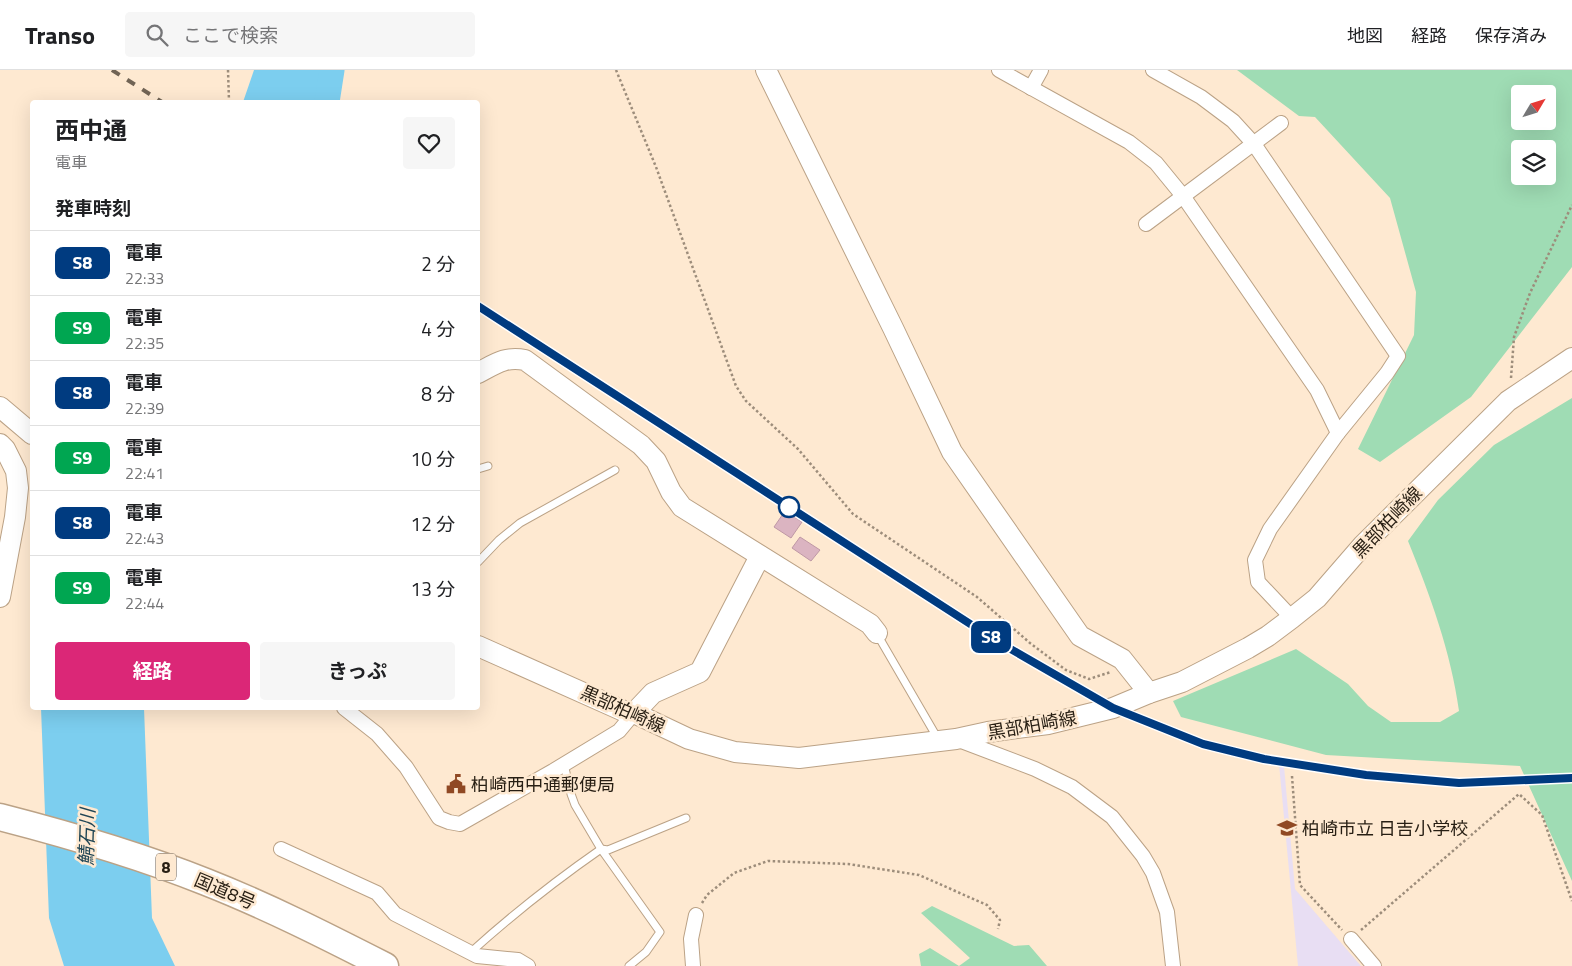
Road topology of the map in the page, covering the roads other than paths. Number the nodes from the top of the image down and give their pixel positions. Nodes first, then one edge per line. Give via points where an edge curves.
1 (766, 70) edge
2 (999, 70) edge
3 (1041, 70) edge
4 (1153, 70) edge
5 (1031, 88) junction
6 (1281, 123) dead end
7 (1254, 144) junction
8 (1184, 196) junction
9 (1146, 224) dead end
10 (1572, 358) edge
11 (480, 372) edge
12 (6, 412) edge
13 (30, 432) edge
14 (1338, 433) junction
15 (0, 444) edge
16 (488, 466) dead end
17 (480, 468) edge
18 (615, 470) dead end
19 (760, 556) junction
20 (480, 560) edge
21 (0, 597) edge
22 (1292, 618) junction
23 (877, 633) joint
24 (480, 647) edge
25 (1149, 693) junction
26 (347, 710) edge
27 (634, 713) junction
28 (948, 740) junction
29 (564, 764) junction
30 (686, 818) dead end
31 (11, 819) edge
32 (281, 849) dead end
33 (602, 849) junction
34 (696, 915) road end
35 (1351, 939) road end
36 (471, 952) junction
37 (385, 966) edge
38 (528, 966) edge
39 (629, 966) edge
40 (693, 966) edge
41 (1173, 966) edge
42 (1374, 966) edge

1 - 25 main road via 952,452 1080,636 1122,658
2 - 5 street
3 - 5 street
4 - 7 street via 1201,97 1234,121
5 - 8 street via 1129,142 1156,163
6 - 7 street
7 - 8 street
7 - 14 street via 1398,356
8 - 9 street
8 - 14 street via 1317,390
10 - 22 main road, 黒部柏崎線 via 1508,401 1363,545 1317,598
11 - 19 main road via 503,360 525,360 641,445 656,461 682,507
12 - 13 main road
14 - 22 street via 1270,529 1255,560 1258,582
15 - 21 main road via 16,471 18,488
16 - 17 lane
18 - 20 lane via 520,523
19 - 23 main road via 870,624
19 - 27 main road via 700,672 653,693
22 - 25 main road, 黒部柏崎線 via 1248,648 1182,682
23 - 28 lane
24 - 27 main road, 黒部柏崎線
25 - 28 main road, 黒部柏崎線 via 1113,708 1061,722
26 - 29 street via 377,734 406,767 439,818 449,822 460,824
27 - 28 main road, 黒部柏崎線 via 689,739 749,754 799,758
27 - 29 street via 619,731
28 - 41 street via 1034,769 1064,784 1112,817 1153,873 1167,912
29 - 33 lane via 571,794
30 - 33 lane via 608,850
31 - 37 highway, 国道8号 / 8 via 101,844 207,882 305,925
32 - 36 street via 376,893 395,914
33 - 36 lane via 558,879
33 - 39 lane via 660,932 646,952
34 - 40 street via 692,939
35 - 42 street
36 - 38 street via 477,956 518,960

